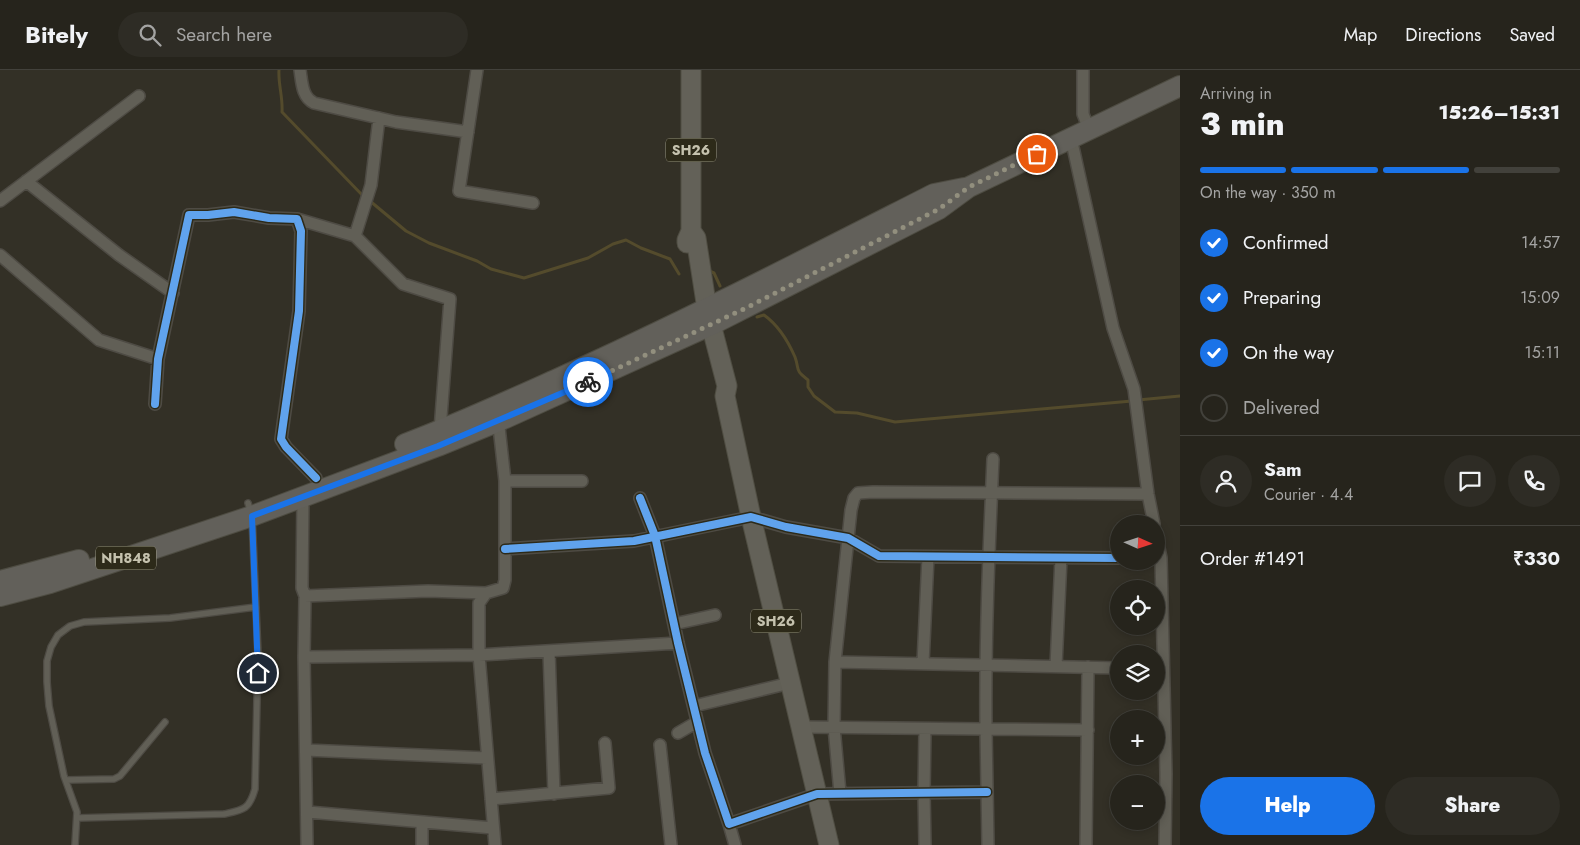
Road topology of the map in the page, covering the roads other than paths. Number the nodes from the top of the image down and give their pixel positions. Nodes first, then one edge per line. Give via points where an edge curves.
1 (300, 70) edge
2 (477, 70) edge
3 (691, 70) edge
4 (1083, 70) edge
5 (1180, 86) edge
6 (139, 96) dead end
7 (379, 118) junction
8 (1089, 129) junction
9 (468, 132) junction
10 (1071, 138) junction
11 (26, 181) junction
12 (0, 201) edge
13 (533, 204) dead end
14 (297, 219) junction
15 (354, 236) junction
16 (0, 255) edge
17 (173, 293) junction
18 (703, 320) junction
19 (158, 359) junction
20 (155, 404) dead end
21 (496, 414) junction
22 (440, 430) junction
23 (993, 459) dead end
24 (316, 478) junction
25 (505, 481) junction
26 (582, 481) dead end
27 (992, 493) junction
28 (1148, 494) junction
29 (303, 496) junction
30 (640, 498) dead end
31 (250, 510) junction
32 (1152, 515) edge
33 (751, 517) junction
34 (655, 536) junction
35 (848, 538) junction
36 (505, 549) junction
37 (988, 557) junction
38 (928, 558) junction
39 (1060, 558) junction
40 (1110, 558) edge
41 (1159, 570) edge
42 (0, 581) edge
43 (486, 593) junction
44 (0, 596) edge
45 (305, 596) junction
46 (256, 607) junction
47 (715, 615) dead end
48 (674, 624) junction
49 (678, 643) junction
50 (1160, 645) edge
51 (549, 651) junction
52 (480, 655) junction
53 (304, 657) junction
54 (835, 662) junction
55 (923, 664) junction
56 (986, 665) junction
57 (1056, 666) junction
58 (1088, 667) junction
59 (1110, 668) edge
60 (790, 683) junction
61 (1162, 700) edge
62 (694, 706) junction
63 (165, 722) dead end
64 (697, 722) junction
65 (802, 727) junction
66 (834, 727) junction
67 (925, 729) junction
68 (986, 730) junction
69 (1088, 730) junction
70 (678, 733) dead end
71 (605, 743) dead end
72 (660, 745) dead end
73 (306, 750) junction
74 (487, 758) junction
75 (66, 780) junction
76 (987, 792) junction
77 (554, 794) junction
78 (817, 794) junction
79 (840, 794) junction
80 (924, 794) junction
81 (490, 799) junction
82 (308, 812) junction
83 (77, 818) junction
84 (422, 822) junction
85 (730, 824) junction
86 (493, 828) junction
87 (75, 845) edge
88 (307, 845) edge
89 (422, 845) edge
90 (495, 845) edge
91 (671, 845) edge
92 (735, 845) edge
93 (828, 845) edge
94 (925, 845) edge
95 (988, 845) edge
96 (1086, 845) edge
97 (1165, 845) edge

1 - 7 street via 308,100
2 - 9 street
3 - 18 main road, SH26 via 692,231 687,240
4 - 8 street via 1083,114
5 - 8 highway, NH848
6 - 11 street
7 - 9 street
7 - 15 street via 371,185
8 - 10 highway, NH848
9 - 13 street via 459,191
10 - 18 highway, NH848 via 969,187 934,194
10 - 28 street via 1113,328 1135,394
11 - 12 street
11 - 17 street
14 - 15 street
14 - 17 street via 234,212 189,215
14 - 24 street via 301,231 299,311 281,439
15 - 22 street via 404,284 450,299
16 - 19 street via 99,340
17 - 19 street
18 - 21 highway, NH848 via 603,359
18 - 33 main road, SH26 via 727,386 725,396
19 - 20 street
21 - 22 highway, NH848
21 - 25 street
21 - 29 highway, NH848 via 438,446
22 - 24 highway, NH848
23 - 27 street
24 - 31 highway, NH848
25 - 26 street
25 - 36 street
27 - 28 street
27 - 35 street via 858,493 851,510
27 - 37 street
28 - 32 street
29 - 31 highway, NH848
29 - 45 street via 302,588
30 - 34 street
31 - 42 highway, NH848
31 - 44 highway, NH848 via 50,583
31 - 46 lane
33 - 34 street
33 - 35 street
33 - 60 main road, SH26
34 - 36 street
34 - 48 street
35 - 38 street via 879,556
35 - 54 street
36 - 43 street via 504,585 499,590
37 - 38 street
37 - 39 street
37 - 56 street
38 - 55 street
39 - 40 street
39 - 57 street
41 - 50 street
43 - 45 street via 428,591
43 - 52 street via 479,603
45 - 53 street
46 - 75 lane via 178,617 84,622 70,626 58,635 47,661 47,682 49,706
46 - 83 lane via 258,708 255,789 248,807 224,814
47 - 48 street
48 - 49 street
49 - 51 street
49 - 62 street
51 - 52 street
51 - 77 street
52 - 53 street
52 - 74 street
53 - 73 street
54 - 55 street
54 - 66 street
55 - 56 street
56 - 57 street
56 - 68 street
57 - 58 street
58 - 59 street
58 - 69 street
60 - 62 street
60 - 65 main road, SH26
61 - 97 street via 1166,774
62 - 64 street
63 - 75 lane via 120,776 114,779
64 - 70 street
64 - 85 street
65 - 66 street
65 - 78 main road, SH26
66 - 67 street
66 - 79 street
67 - 68 street
67 - 80 street
68 - 69 street
68 - 76 street
69 - 96 street
71 - 77 street via 609,788
72 - 91 street
73 - 74 street
73 - 82 street
74 - 81 street
75 - 83 lane
76 - 80 street
76 - 95 street
77 - 81 street
78 - 79 street
78 - 85 street
78 - 93 main road, SH26
79 - 80 street
80 - 94 street
81 - 86 street
82 - 84 street
82 - 88 street
83 - 87 lane
84 - 86 street
84 - 89 street
85 - 92 street
86 - 90 street

